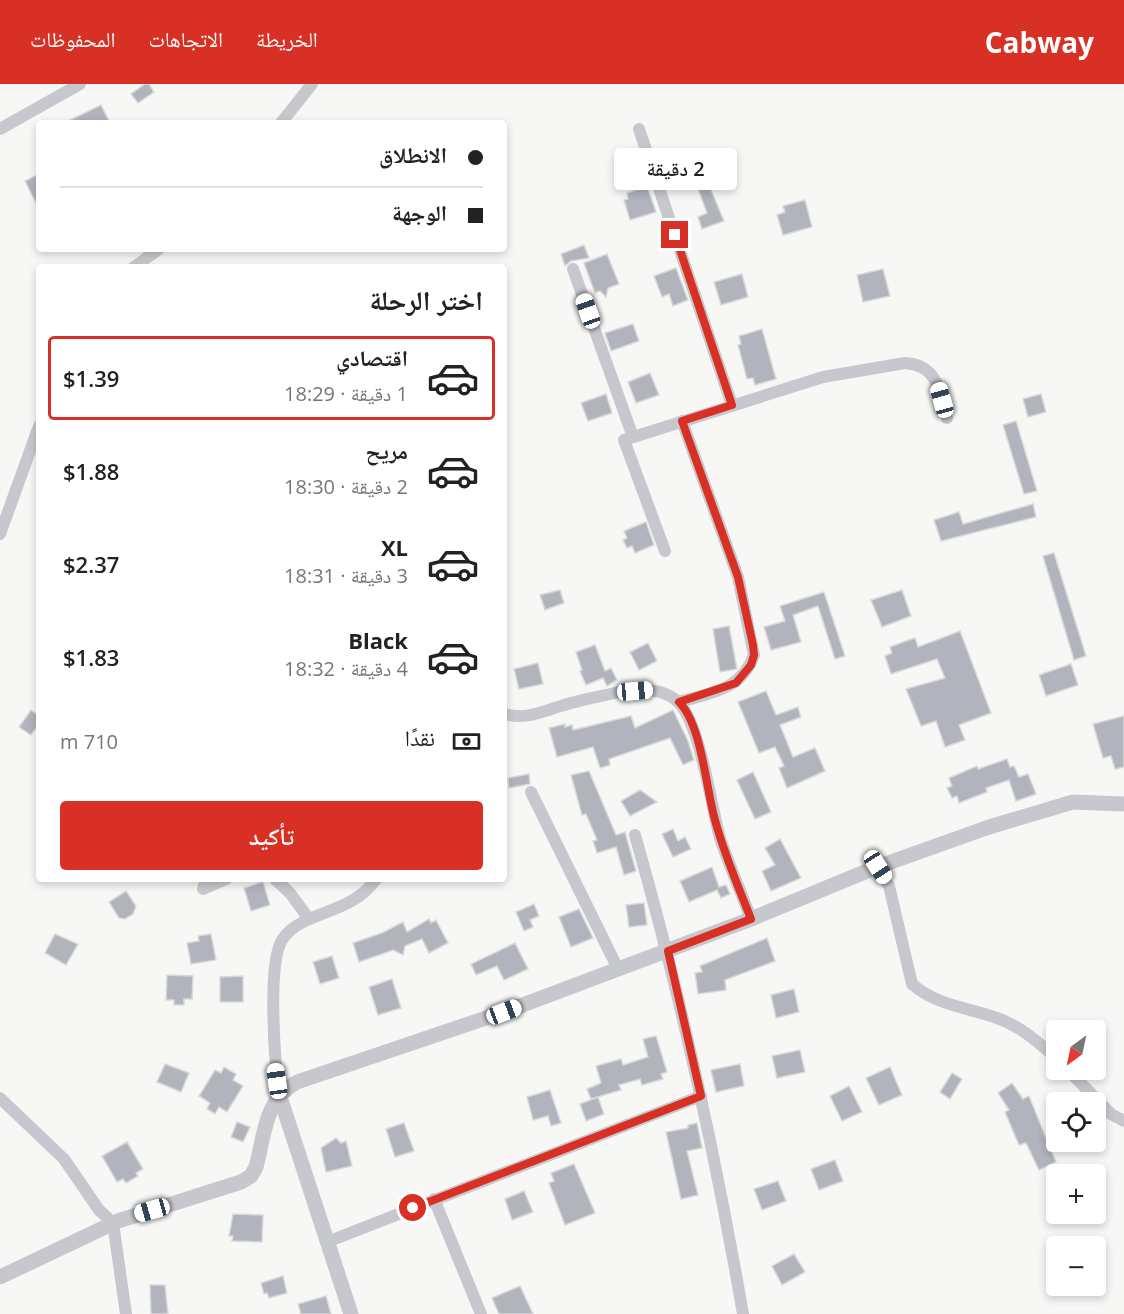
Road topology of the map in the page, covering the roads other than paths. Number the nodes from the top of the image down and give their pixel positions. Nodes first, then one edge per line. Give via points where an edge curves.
1 (80, 84) edge
2 (300, 84) edge
3 (312, 84) edge
4 (303, 97) junction
5 (284, 120) edge
6 (0, 129) edge
7 (639, 129) dead end
8 (155, 252) edge
9 (138, 264) edge
10 (573, 269) dead end
11 (732, 405) junction
12 (947, 418) dead end
13 (682, 421) junction
14 (36, 434) edge
15 (633, 437) junction
16 (0, 534) edge
17 (665, 551) dead end
18 (679, 702) junction
19 (507, 715) edge
20 (531, 792) dead end
21 (1124, 804) edge
22 (635, 835) dead end
23 (878, 867) junction
24 (205, 882) edge
25 (219, 882) edge
26 (278, 882) edge
27 (374, 882) edge
28 (309, 919) junction
29 (751, 919) junction
30 (668, 951) junction
31 (618, 969) junction
32 (1046, 1050) edge
33 (1078, 1080) edge
34 (279, 1094) junction
35 (701, 1096) junction
36 (0, 1098) edge
37 (1124, 1121) edge
38 (434, 1199) junction
39 (113, 1223) junction
40 (327, 1242) junction
41 (0, 1277) edge
42 (126, 1314) edge
43 (351, 1314) edge
44 (481, 1314) edge
45 (743, 1314) edge

1 - 6 street
2 - 4 street
3 - 4 street
4 - 5 street
7 - 11 street
8 - 9 street
10 - 15 street
11 - 12 street via 823,377 905,363 917,364 932,374
11 - 13 street
13 - 15 street
13 - 18 street via 738,577 754,655 736,683
14 - 16 street
15 - 17 street via 624,440
18 - 19 street via 648,690 596,697 534,716
18 - 29 street via 689,719 721,841
20 - 31 street
21 - 23 street via 1073,802
22 - 30 street
23 - 29 street
23 - 32 street via 889,886 912,984 938,1001 1017,1027
24 - 25 street via 203,889
26 - 28 street
27 - 28 street via 361,897
28 - 34 street via 292,928 277,954 275,1046
29 - 30 street
30 - 31 street
30 - 35 street
31 - 34 street via 441,1035 317,1074
33 - 37 street via 1111,1114
34 - 39 street via 268,1114 258,1160 250,1176 228,1188
34 - 40 street
35 - 38 street
35 - 45 street
36 - 39 street via 64,1159 99,1210
38 - 40 street
38 - 44 street
39 - 41 street
39 - 42 street
40 - 43 street

